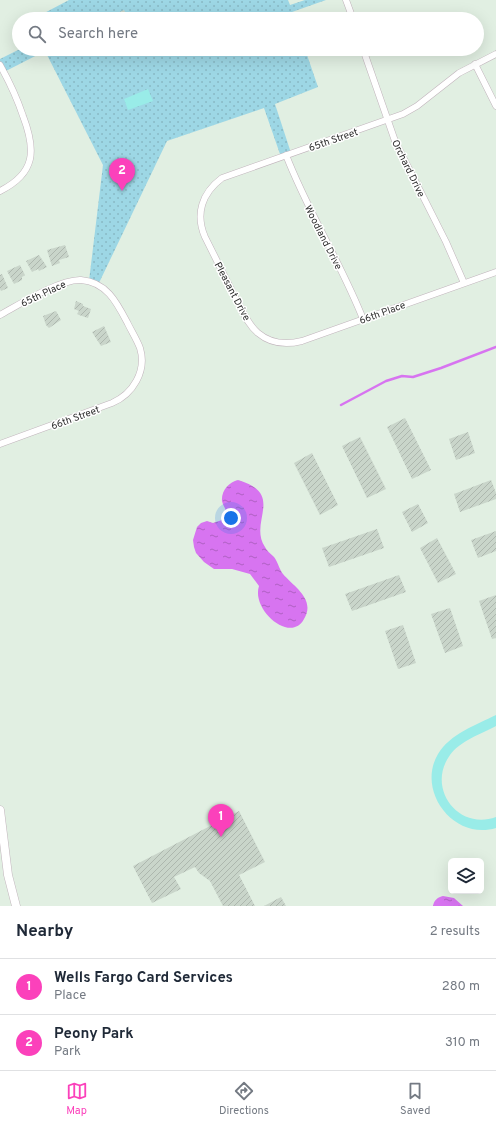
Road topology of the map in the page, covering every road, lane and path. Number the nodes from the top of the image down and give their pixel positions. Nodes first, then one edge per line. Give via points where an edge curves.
1 (346, 0) edge
2 (350, 12) edge
3 (496, 54) edge
4 (365, 56) edge
5 (475, 64) junction
6 (0, 67) edge
7 (496, 106) edge
8 (388, 121) junction
9 (286, 155) junction
10 (0, 191) edge
11 (205, 237) joint
12 (496, 272) edge
13 (464, 283) junction
14 (0, 315) edge
15 (363, 319) junction
16 (268, 339) joint
17 (139, 375) joint
18 (0, 444) edge
19 (0, 810) edge
20 (16, 906) edge

1 - 2 street
3 - 5 street, 65th Street
4 - 8 street, Orchard Drive
5 - 7 street
5 - 8 street, 65th Street via 417,106
6 - 10 street via 27,124 32,151 26,169 15,182
8 - 9 street, 65th Street
8 - 13 street, Orchard Drive via 395,141
9 - 11 street, 65th Street via 230,174 208,190 201,206 200,224
9 - 15 street, Woodland Drive
11 - 16 street, Pleasant Drive via 251,326
12 - 13 street, 66th Place
13 - 15 street, 66th Place
14 - 17 street, 65th Place via 64,283 73,280 89,281 106,290 118,304 140,350 142,359
15 - 16 street, 66th Place via 293,343 284,344
17 - 18 street, 66th Street via 130,391 116,402
19 - 20 street via 8,875

